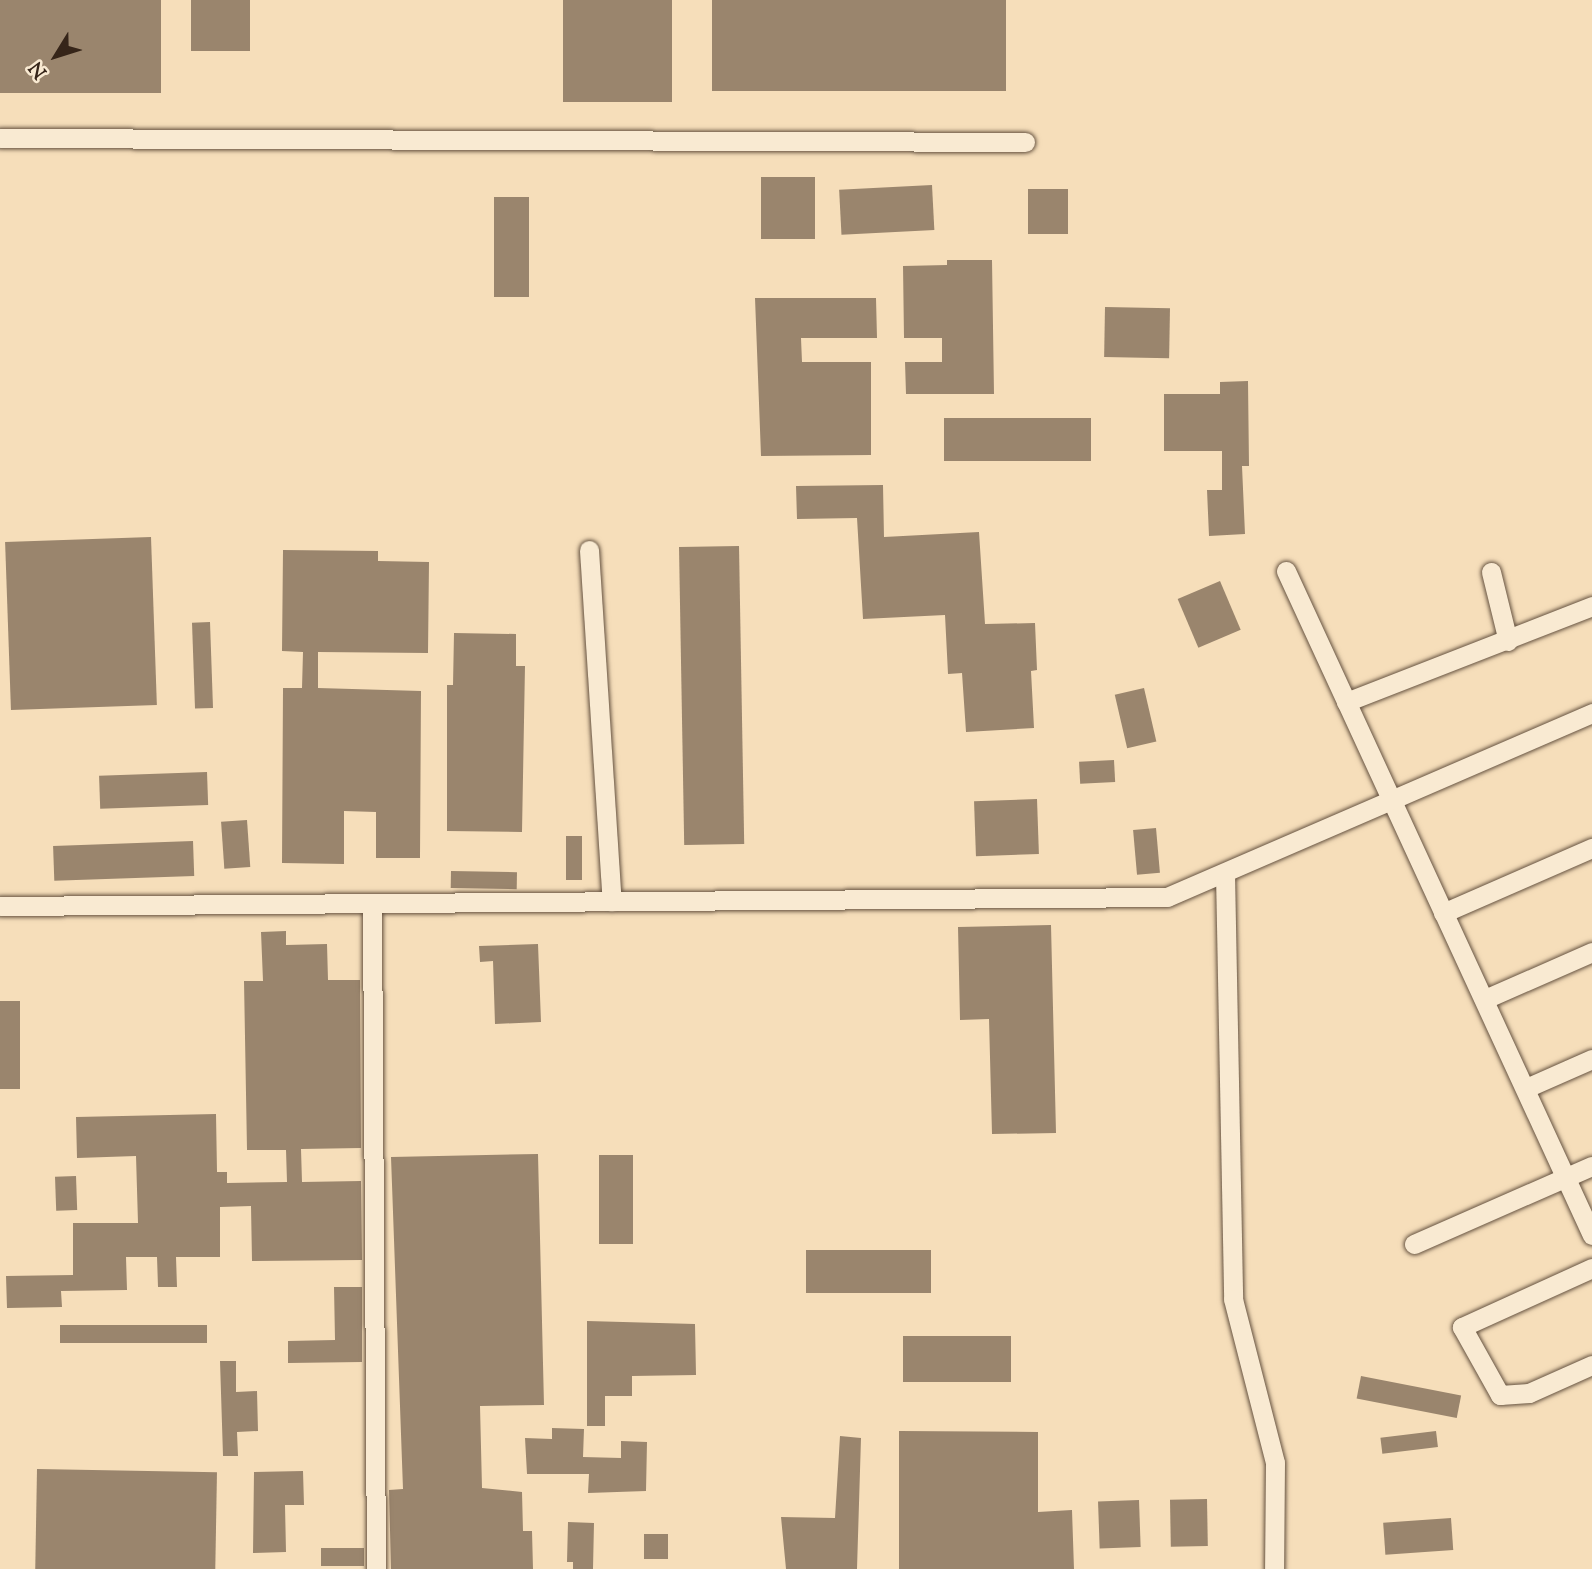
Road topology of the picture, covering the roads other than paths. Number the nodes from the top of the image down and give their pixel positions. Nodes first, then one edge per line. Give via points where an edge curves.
1 (0, 138) edge
2 (1025, 142) dead end
3 (589, 550) dead end
4 (1286, 571) dead end
5 (1491, 572) dead end
6 (1592, 606) edge
7 (1508, 641) junction
8 (1346, 702) junction
9 (1592, 713) edge
10 (1392, 801) junction
11 (1592, 849) edge
12 (1225, 873) junction
13 (612, 901) junction
14 (372, 904) junction
15 (0, 906) edge
16 (1443, 913) junction
17 (1592, 952) edge
18 (1485, 999) junction
19 (1592, 1059) edge
20 (1526, 1088) junction
21 (1592, 1166) edge
22 (1568, 1177) junction
23 (1592, 1235) edge
24 (1414, 1244) dead end
25 (1592, 1268) edge
26 (1592, 1365) edge
27 (376, 1569) edge
28 (1274, 1569) edge

1 - 2 street
3 - 13 street
4 - 8 street
5 - 7 street
6 - 7 street
7 - 8 street
8 - 10 street
9 - 10 street
10 - 12 street
10 - 16 street
11 - 16 street
12 - 13 street via 1167,897
12 - 28 street via 1233,1299 1275,1463
13 - 14 street
14 - 15 street
14 - 27 street
16 - 18 street
17 - 18 street
18 - 20 street
19 - 20 street
20 - 22 street
21 - 22 street
22 - 23 street
22 - 24 street
25 - 26 street via 1462,1327 1500,1395 1529,1393

